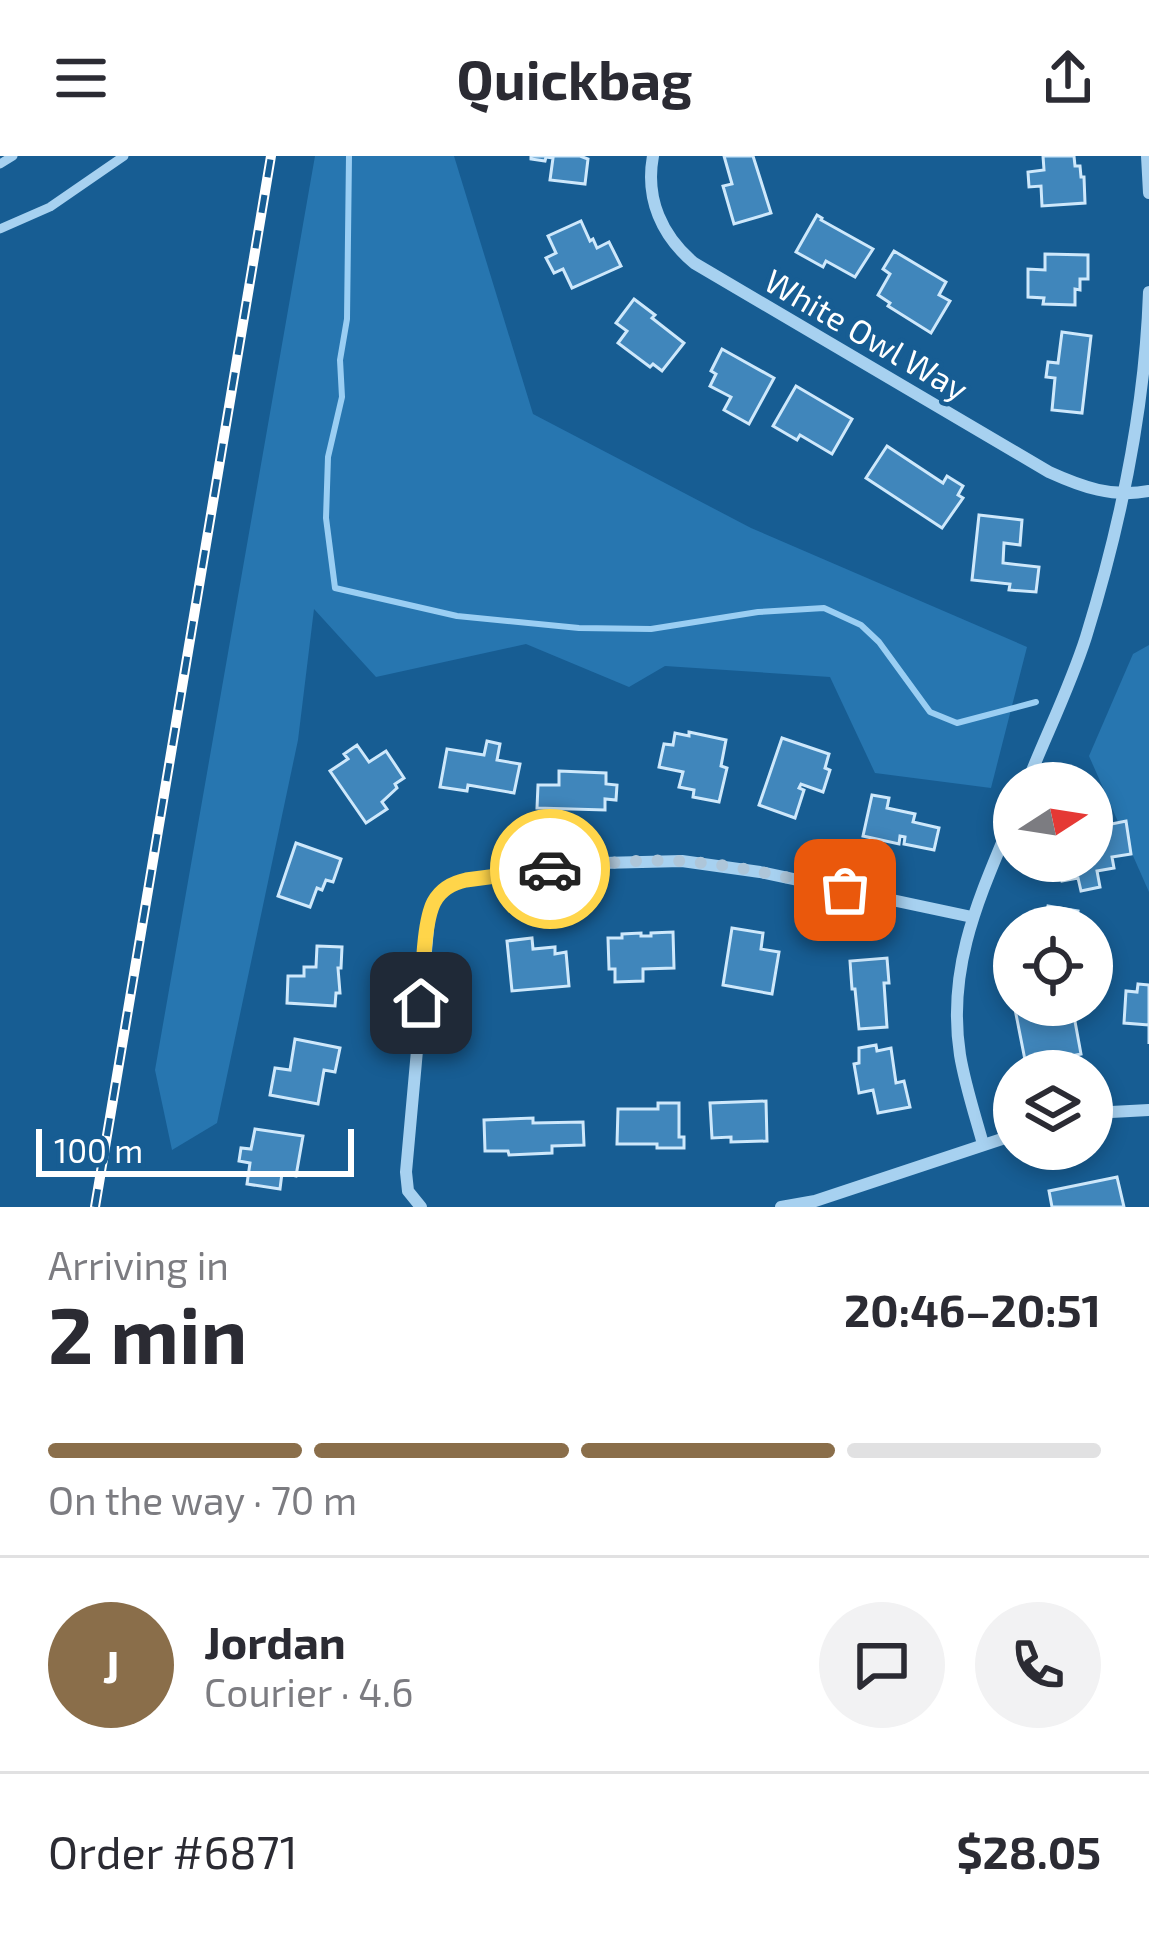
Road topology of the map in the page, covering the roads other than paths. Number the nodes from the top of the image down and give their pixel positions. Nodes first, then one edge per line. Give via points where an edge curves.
1 (13, 156) edge
2 (124, 156) edge
3 (653, 156) edge
4 (1147, 156) edge
5 (0, 164) edge
6 (1149, 193) edge
7 (0, 230) edge
8 (1149, 292) edge
9 (1149, 491) edge
10 (1125, 496) junction
11 (1036, 762) edge
12 (993, 866) edge
13 (972, 917) junction
14 (1149, 1109) edge
15 (1113, 1112) edge
16 (993, 1141) edge
17 (983, 1144) junction
18 (421, 1207) edge
19 (781, 1207) edge

1 - 5 lane
2 - 7 lane
3 - 10 street, White Owl Way via 658,215 694,263 1049,472
4 - 6 street
8 - 10 street
9 - 10 street
10 - 11 street via 1085,641
12 - 13 street
13 - 17 street via 957,1025
13 - 18 street via 682,861 456,883 439,895 429,919 406,1172 408,1192
14 - 15 street
16 - 17 street
17 - 19 street

